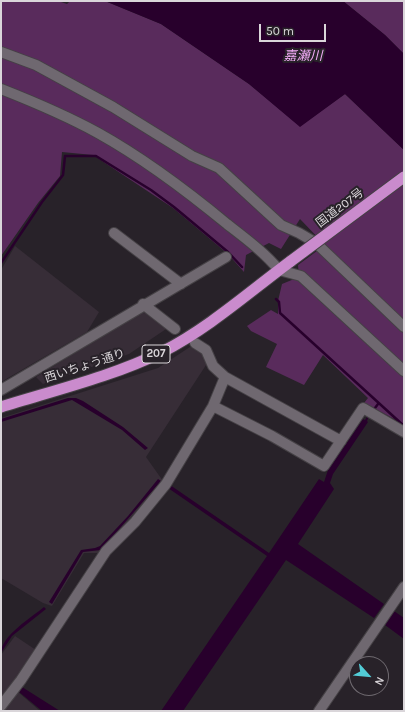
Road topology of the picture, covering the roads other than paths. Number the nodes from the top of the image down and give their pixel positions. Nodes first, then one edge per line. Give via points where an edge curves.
1 (1, 52) edge
2 (1, 89) edge
3 (404, 177) edge
4 (114, 233) dead end
5 (226, 257) dead end
6 (291, 261) joint
7 (279, 270) junction
8 (181, 284) junction
9 (143, 304) junction
10 (404, 327) edge
11 (175, 329) dead end
12 (195, 343) dead end
13 (404, 371) edge
14 (225, 378) junction
15 (1, 390) edge
16 (213, 406) junction
17 (1, 408) edge
18 (404, 432) edge
19 (340, 441) junction
20 (404, 587) edge
21 (1, 706) edge
22 (319, 711) edge

1 - 10 street via 36,65 113,107 192,156 219,168 281,225 316,243
2 - 7 street via 98,133 152,168 208,208 270,259
3 - 6 highway, 国道207号 / 207, bridge
4 - 8 street
5 - 8 street
6 - 7 highway, 西いちょう通り / 207
7 - 13 street via 301,276
7 - 17 highway, 西いちょう通り / 207 via 193,334 162,352 134,364
8 - 9 street
9 - 11 street
9 - 15 street
12 - 14 street via 206,350 213,366
14 - 16 street
14 - 19 street
16 - 19 street via 324,466
16 - 21 street via 166,484 136,522 106,551
18 - 19 street via 363,408
20 - 22 street

